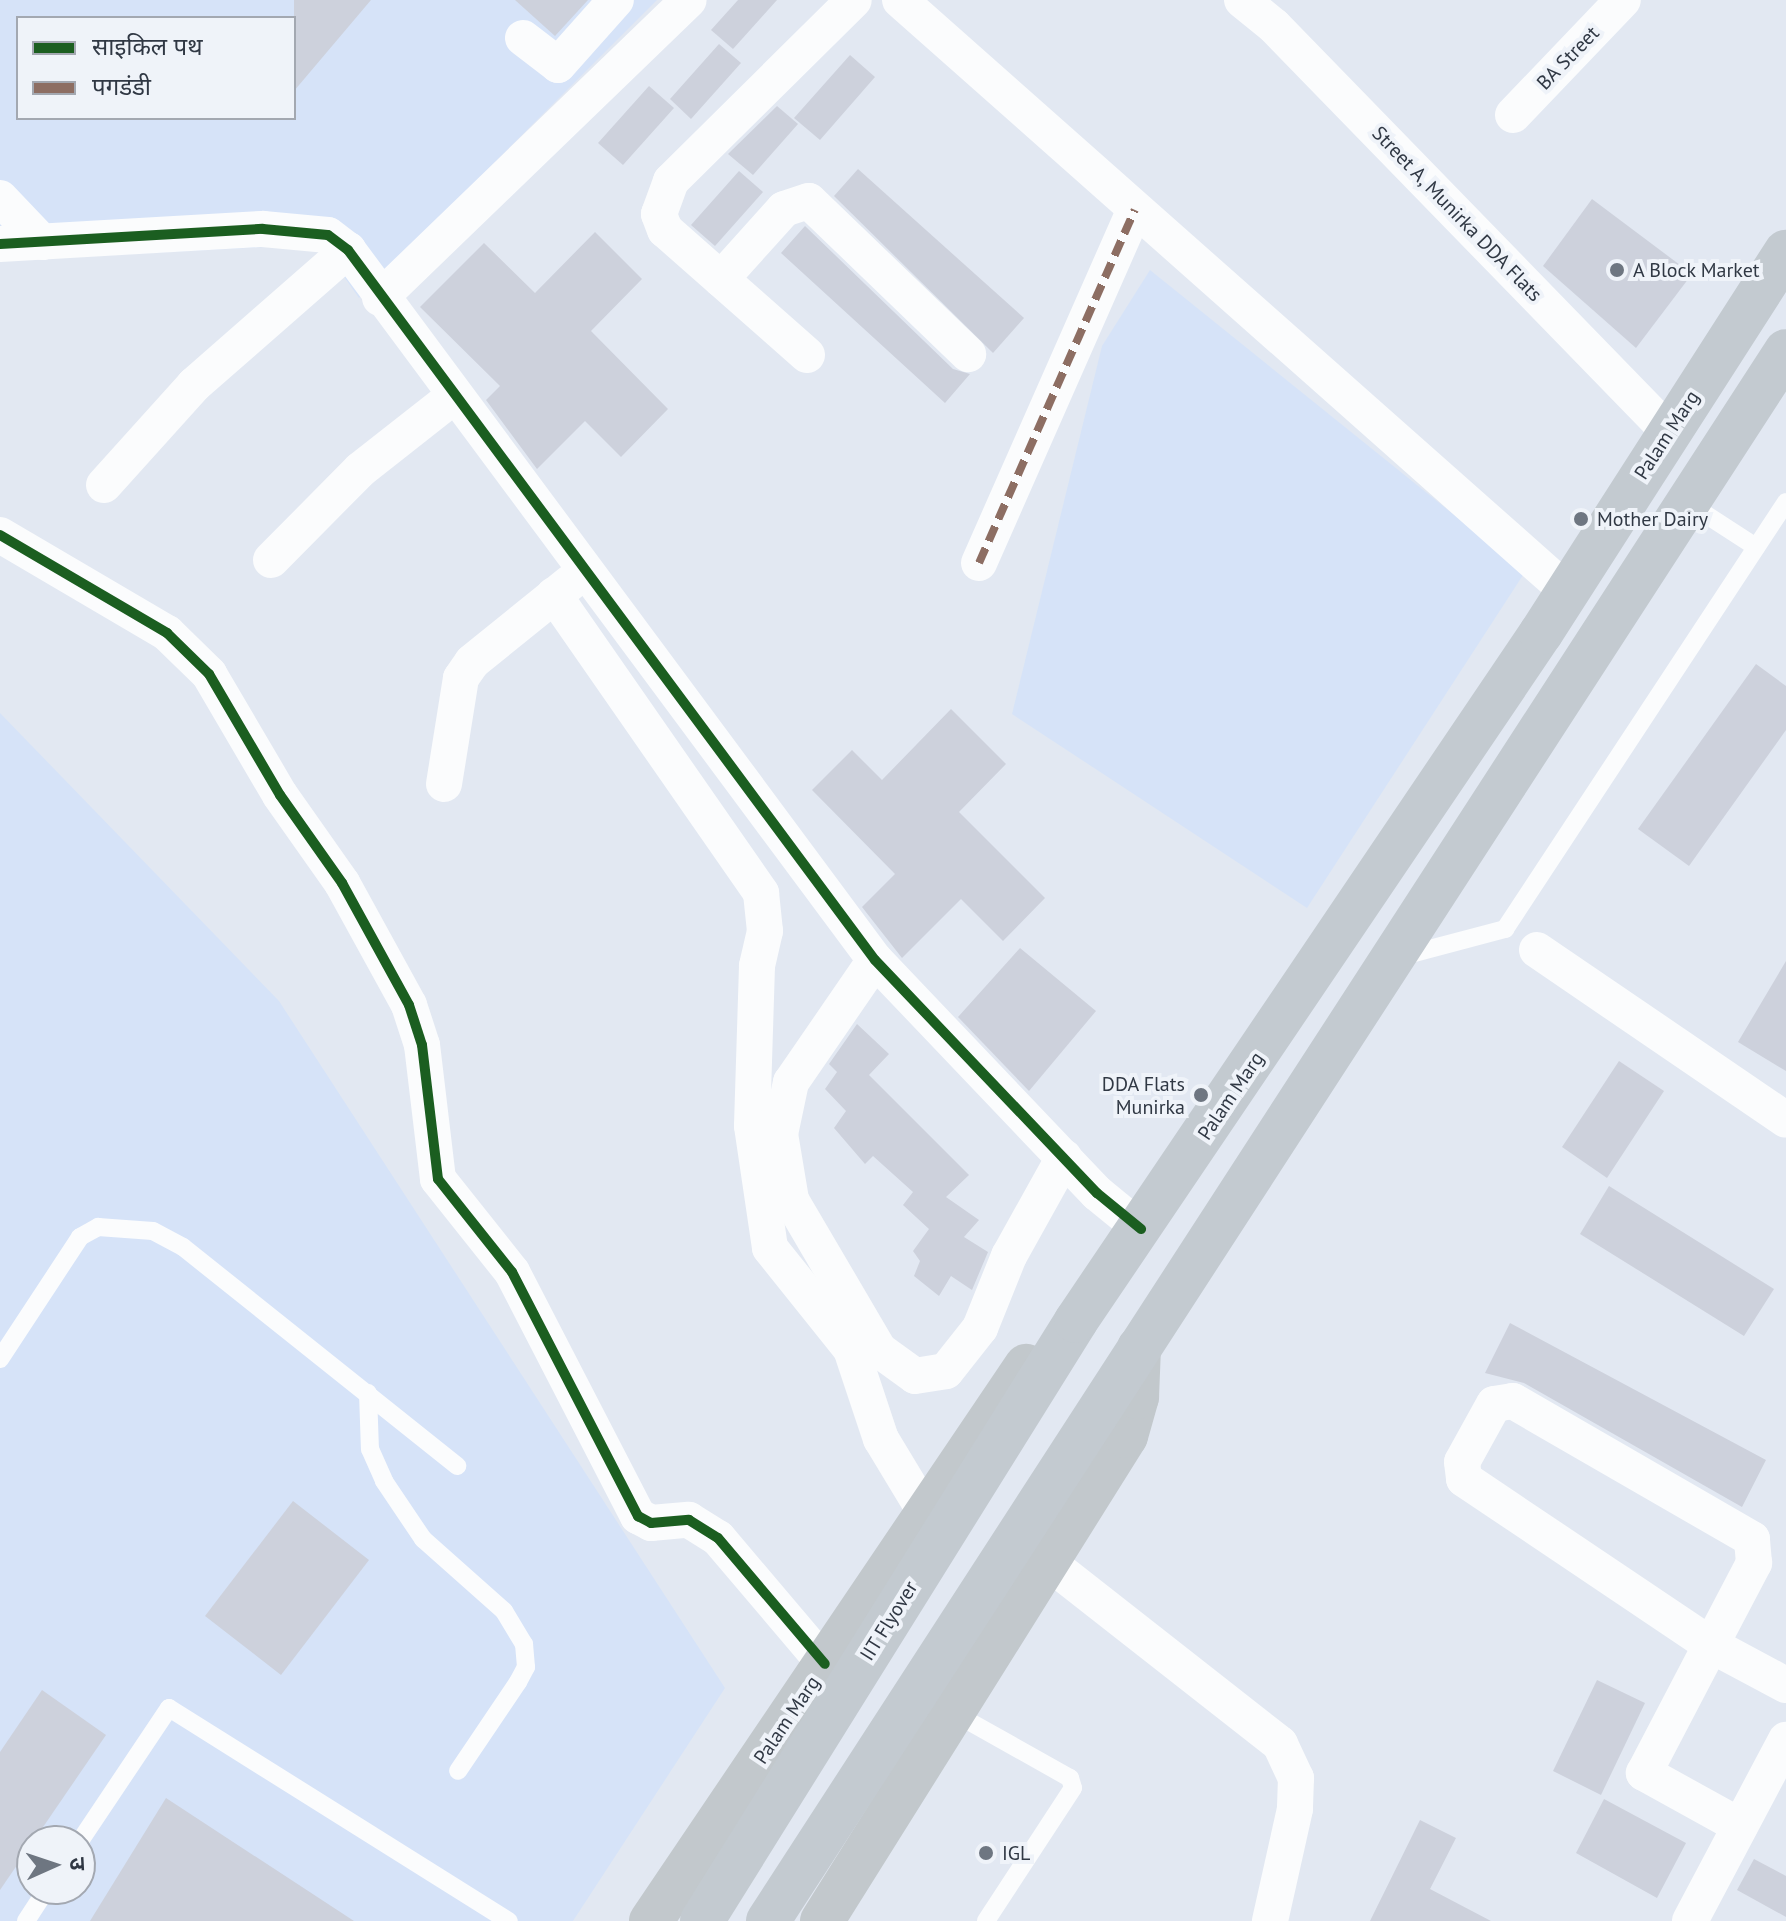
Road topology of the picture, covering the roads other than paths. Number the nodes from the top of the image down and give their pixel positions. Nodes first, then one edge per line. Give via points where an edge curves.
1 (616, 0) edge
2 (689, 0) edge
3 (854, 0) edge
4 (900, 0) edge
5 (1242, 0) edge
6 (1623, 0) edge
7 (523, 38) dead end
8 (1513, 115) dead end
9 (0, 198) edge
10 (1135, 210) junction
11 (42, 242) junction
12 (0, 244) edge
13 (348, 250) junction
14 (1786, 252) edge
15 (721, 279) junction
16 (380, 298) junction
17 (1786, 351) edge
18 (968, 354) dead end
19 (807, 355) dead end
20 (454, 396) junction
21 (1669, 432) junction
22 (104, 485) dead end
23 (1687, 502) junction
24 (1786, 502) edge
25 (0, 535) edge
26 (1756, 547) junction
27 (271, 560) dead end
28 (979, 563) dead end
29 (585, 571) junction
30 (1567, 591) junction
31 (554, 595) junction
32 (444, 784) dead end
33 (1537, 950) dead end
34 (875, 960) junction
35 (1388, 960) junction
36 (1786, 1120) edge
37 (1064, 1157) junction
38 (1141, 1229) junction
39 (1076, 1321) junction
40 (1139, 1348) junction
41 (0, 1359) edge
42 (368, 1393) junction
43 (457, 1466) dead end
44 (925, 1512) junction
45 (1048, 1562) junction
46 (1711, 1645) junction
47 (825, 1664) junction
48 (1786, 1685) edge
49 (954, 1713) junction
50 (1784, 1748) edge
51 (458, 1771) dead end
52 (91, 1825) edge
53 (1740, 1826) junction
54 (833, 1917) edge
55 (509, 1921) edge
56 (651, 1921) edge
57 (702, 1921) edge
58 (768, 1921) edge
59 (986, 1921) edge
60 (1270, 1921) edge
61 (1690, 1921) edge

1 - 7 street via 558,65
2 - 16 street
3 - 15 street via 663,195 665,230
4 - 10 street
5 - 21 street, Street A, Munirka DDA Flats
6 - 8 street, BA Street
9 - 11 street
10 - 28 street
10 - 30 street
11 - 12 street
11 - 13 street via 302,230 328,235
13 - 16 street
13 - 22 street via 194,385
14 - 21 main road, Palam Marg
15 - 18 street via 784,209 809,201
15 - 19 street
16 - 20 street
17 - 23 main road
20 - 27 street via 360,470
20 - 29 street
21 - 30 main road, Palam Marg
23 - 26 lane
23 - 35 main road
24 - 26 lane
25 - 47 street via 167,633 209,674 280,795 342,883 409,1005 422,1045 438,1179 512,1272 638,1516 651,1523 689,1520 718,1538
26 - 35 lane via 1505,929
29 - 31 street
29 - 34 street
30 - 38 main road, Palam Marg
31 - 32 street via 472,662 461,678
31 - 44 street via 761,893 765,931 757,966 752,1126 770,1248 851,1349 881,1439
33 - 36 street
34 - 37 street
34 - 37 street via 791,1082 780,1134 791,1200 879,1350 915,1376 946,1371 980,1328 1009,1256
35 - 40 main road
37 - 38 street
38 - 39 main road, Palam Marg
39 - 44 main road, Palam Marg via 1023,1369
39 - 57 main road, IIT Flyover
40 - 45 main road via 1137,1397 1126,1436
40 - 58 main road
41 - 42 lane via 80,1237 98,1227 124,1225 183,1247
42 - 43 lane
42 - 51 lane via 370,1449 400,1507 423,1539 511,1619 524,1644 526,1667
44 - 47 main road, Palam Marg
45 - 49 main road
45 - 60 street via 1280,1744 1296,1778 1295,1809
46 - 46 street via 1461,1475 1494,1404 1513,1401 1752,1539 1754,1563
46 - 48 street
46 - 53 street via 1644,1773
47 - 56 main road, Palam Marg
49 - 54 main road
49 - 59 lane via 1070,1778 1073,1788
50 - 53 street
52 - 55 lane via 169,1708
53 - 61 street

